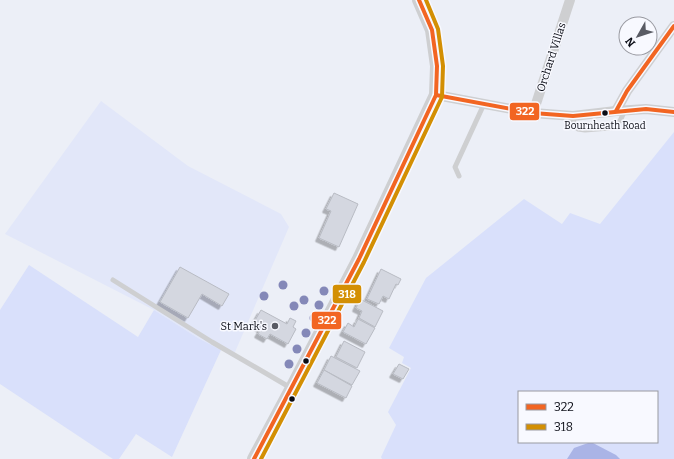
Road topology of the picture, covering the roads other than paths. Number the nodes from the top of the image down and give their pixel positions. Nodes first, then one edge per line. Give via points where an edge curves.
1 (419, 0) edge
2 (570, 0) edge
3 (674, 26) edge
4 (436, 95) junction
5 (484, 104) junction
6 (620, 110) junction
7 (674, 112) edge
8 (533, 113) junction
9 (573, 116) junction
10 (458, 176) dead end
11 (113, 280) dead end
12 (292, 388) junction
13 (254, 459) edge

1 - 4 main road via 432,30 437,66
2 - 8 street, Orchard Villas
3 - 6 street via 627,91
4 - 5 street
4 - 12 main road via 367,243
5 - 8 street
5 - 10 lane via 455,167
6 - 7 street
6 - 9 street
6 - 9 lane via 620,121 609,128 578,129 574,125
8 - 9 street
11 - 12 lane
12 - 13 main road

